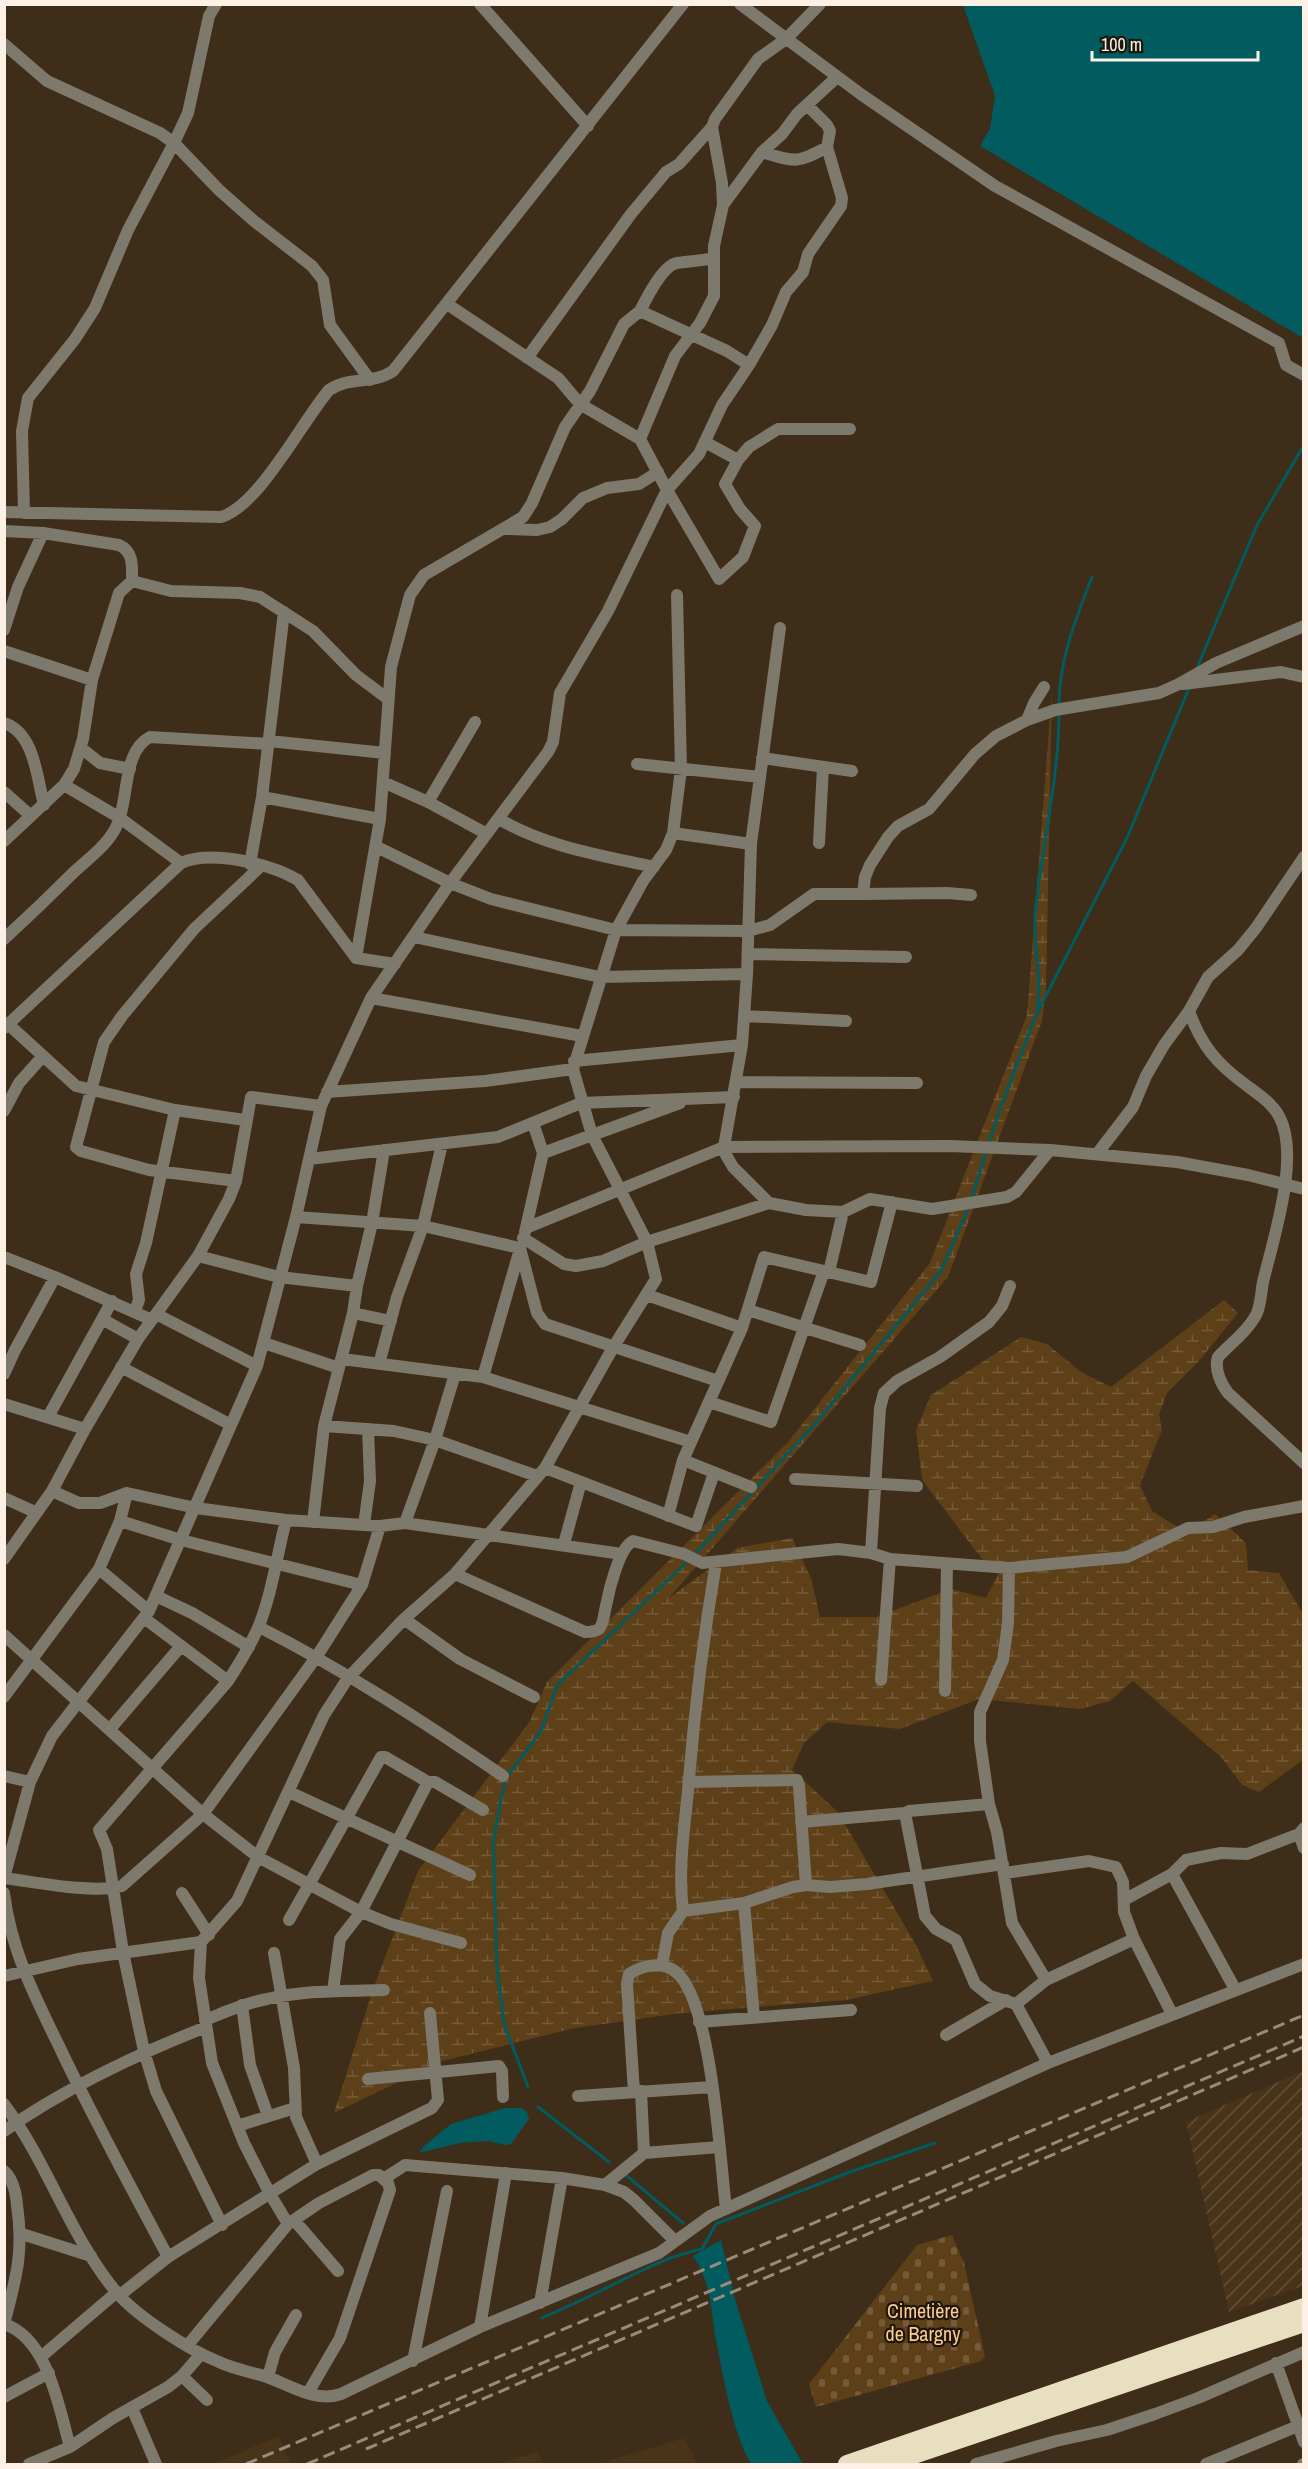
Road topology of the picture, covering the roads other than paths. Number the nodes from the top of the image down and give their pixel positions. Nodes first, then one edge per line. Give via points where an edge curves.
1 (216, 4) edge
2 (480, 4) edge
3 (682, 4) edge
4 (740, 4) edge
5 (820, 4) edge
6 (786, 39) junction
7 (4, 44) edge
8 (837, 77) junction
9 (807, 105) junction
10 (588, 126) junction
11 (712, 127) junction
12 (174, 143) junction
13 (827, 147) junction
14 (762, 152) junction
15 (723, 205) junction
16 (714, 258) junction
17 (447, 304) junction
18 (639, 311) junction
19 (691, 334) junction
20 (527, 358) junction
21 (749, 365) junction
22 (1304, 375) edge
23 (370, 380) junction
24 (580, 404) junction
25 (850, 429) dead end
26 (640, 439) junction
27 (705, 442) junction
28 (738, 460) junction
29 (658, 472) junction
30 (667, 490) junction
31 (4, 512) edge
32 (24, 513) junction
33 (505, 529) junction
34 (4, 531) edge
35 (43, 533) junction
36 (132, 581) junction
37 (677, 595) dead end
38 (284, 612) junction
39 (1304, 626) edge
40 (780, 628) dead end
41 (4, 630) edge
42 (4, 651) edge
43 (1304, 677) edge
44 (92, 680) junction
45 (1179, 684) junction
46 (1044, 687) dead end
47 (388, 699) junction
48 (1027, 720) junction
49 (475, 722) dead end
50 (4, 723) edge
51 (269, 742) junction
52 (81, 748) junction
53 (385, 753) junction
54 (762, 758) junction
55 (638, 764) dead end
56 (823, 767) junction
57 (130, 769) junction
58 (681, 769) junction
59 (852, 771) dead end
60 (760, 777) junction
61 (383, 782) junction
62 (64, 784) junction
63 (4, 792) edge
64 (262, 797) junction
65 (429, 802) junction
66 (44, 805) junction
67 (31, 816) junction
68 (120, 818) junction
69 (380, 819) junction
70 (499, 819) junction
71 (673, 833) junction
72 (487, 834) junction
73 (4, 841) edge
74 (819, 843) dead end
75 (751, 844) junction
76 (376, 847) junction
77 (1304, 857) edge
78 (181, 863) junction
79 (255, 865) junction
80 (654, 867) junction
81 (450, 883) junction
82 (863, 894) junction
83 (971, 895) dead end
84 (616, 930) junction
85 (748, 931) junction
86 (414, 937) junction
87 (4, 939) edge
88 (748, 954) junction
89 (906, 957) dead end
90 (356, 958) junction
91 (395, 964) junction
92 (747, 974) junction
93 (600, 977) junction
94 (371, 998) junction
95 (1189, 1011) junction
96 (744, 1016) junction
97 (846, 1021) dead end
98 (7, 1026) edge
99 (582, 1036) junction
100 (742, 1046) junction
101 (43, 1056) junction
102 (574, 1065) junction
103 (737, 1082) junction
104 (916, 1083) dead end
105 (92, 1090) junction
106 (327, 1092) junction
107 (734, 1097) junction
108 (692, 1098) junction
109 (581, 1103) junction
110 (321, 1106) junction
111 (175, 1110) junction
112 (4, 1111) edge
113 (245, 1120) junction
114 (533, 1123) junction
115 (592, 1135) junction
116 (442, 1144) junction
117 (724, 1147) junction
118 (384, 1150) junction
119 (1050, 1150) junction
120 (543, 1153) junction
121 (1097, 1154) junction
122 (309, 1159) junction
123 (161, 1172) junction
124 (236, 1182) junction
125 (1285, 1184) junction
126 (620, 1189) junction
127 (1304, 1189) edge
128 (892, 1202) junction
129 (769, 1203) junction
130 (843, 1212) junction
131 (296, 1217) junction
132 (372, 1223) junction
133 (423, 1226) junction
134 (523, 1238) junction
135 (647, 1242) junction
136 (198, 1256) junction
137 (4, 1257) edge
138 (827, 1272) junction
139 (55, 1277) junction
140 (279, 1277) junction
141 (357, 1286) junction
142 (1010, 1286) dead end
143 (647, 1295) junction
144 (112, 1301) junction
145 (748, 1310) junction
146 (135, 1311) junction
147 (353, 1313) junction
148 (154, 1317) junction
149 (102, 1319) junction
150 (391, 1321) junction
151 (742, 1328) junction
152 (804, 1328) junction
153 (138, 1339) junction
154 (264, 1343) junction
155 (860, 1345) dead end
156 (614, 1346) junction
157 (340, 1364) junction
158 (379, 1364) junction
159 (257, 1366) junction
160 (121, 1367) junction
161 (4, 1374) edge
162 (455, 1374) junction
163 (483, 1377) junction
164 (718, 1381) junction
165 (709, 1402) junction
166 (4, 1404) edge
167 (579, 1407) junction
168 (48, 1416) junction
169 (231, 1425) junction
170 (324, 1426) junction
171 (85, 1429) junction
172 (368, 1429) junction
173 (435, 1440) junction
174 (691, 1442) junction
175 (683, 1460) junction
176 (1304, 1463) edge
177 (541, 1472) junction
178 (714, 1473) junction
179 (795, 1479) dead end
180 (581, 1482) junction
181 (874, 1483) junction
182 (917, 1486) dead end
183 (751, 1487) dead end
184 (52, 1491) junction
185 (127, 1493) junction
186 (4, 1498) edge
187 (1304, 1506) edge
188 (196, 1508) junction
189 (35, 1512) junction
190 (668, 1516) junction
191 (286, 1520) junction
192 (120, 1521) junction
193 (313, 1522) junction
194 (405, 1523) junction
195 (364, 1525) junction
196 (380, 1526) junction
197 (490, 1535) junction
198 (181, 1540) junction
199 (564, 1544) junction
200 (872, 1553) junction
201 (622, 1554) junction
202 (4, 1559) edge
203 (890, 1559) junction
204 (276, 1562) junction
205 (716, 1563) junction
206 (947, 1564) junction
207 (1009, 1568) junction
208 (99, 1569) junction
209 (455, 1574) junction
210 (362, 1585) junction
211 (156, 1596) junction
212 (147, 1614) junction
213 (404, 1619) junction
214 (259, 1627) junction
215 (4, 1635) edge
216 (181, 1646) junction
217 (249, 1647) junction
218 (317, 1656) junction
219 (32, 1661) junction
220 (348, 1678) junction
221 (881, 1680) dead end
222 (228, 1681) junction
223 (945, 1691) dead end
224 (534, 1697) dead end
225 (4, 1698) edge
226 (79, 1702) junction
227 (110, 1729) junction
228 (154, 1769) junction
229 (4, 1776) edge
230 (503, 1776) dead end
231 (30, 1782) junction
232 (428, 1782) junction
233 (688, 1782) junction
234 (289, 1792) junction
235 (989, 1804) junction
236 (483, 1810) dead end
237 (904, 1813) junction
238 (203, 1814) junction
239 (346, 1818) junction
240 (801, 1822) junction
241 (1301, 1831) edge
242 (398, 1842) junction
243 (1304, 1848) edge
244 (258, 1857) junction
245 (1004, 1869) junction
246 (5, 1871) edge
247 (1172, 1874) junction
248 (470, 1875) dead end
249 (917, 1876) junction
250 (308, 1883) junction
251 (806, 1885) junction
252 (113, 1888) junction
253 (4, 1893) edge
254 (182, 1893) dead end
255 (1124, 1900) junction
256 (744, 1903) junction
257 (683, 1911) junction
258 (361, 1912) junction
259 (289, 1920) dead end
260 (205, 1938) junction
261 (1134, 1939) junction
262 (461, 1943) dead end
263 (123, 1952) junction
264 (274, 1953) dead end
265 (1304, 1964) edge
266 (662, 1965) junction
267 (23, 1972) junction
268 (4, 1976) edge
269 (1046, 1980) junction
270 (1235, 1989) junction
271 (384, 1990) dead end
272 (333, 1991) junction
273 (280, 1996) junction
274 (1011, 2002) junction
275 (242, 2006) junction
276 (851, 2010) dead end
277 (430, 2013) dead end
278 (1172, 2014) junction
279 (754, 2018) junction
280 (699, 2022) junction
281 (205, 2024) junction
282 (946, 2035) dead end
283 (144, 2051) junction
284 (1048, 2062) junction
285 (437, 2073) junction
286 (368, 2079) dead end
287 (77, 2085) junction
288 (712, 2087) junction
289 (638, 2092) junction
290 (578, 2096) dead end
291 (503, 2097) dead end
292 (4, 2104) edge
293 (295, 2108) junction
294 (268, 2116) junction
295 (18, 2122) junction
296 (237, 2126) junction
297 (4, 2131) edge
298 (719, 2147) junction
299 (644, 2153) junction
300 (317, 2164) junction
301 (4, 2171) edge
302 (506, 2173) junction
303 (385, 2178) junction
304 (562, 2178) junction
305 (605, 2185) junction
306 (447, 2191) dead end
307 (270, 2194) junction
308 (726, 2209) junction
309 (291, 2222) junction
310 (222, 2225) junction
311 (22, 2234) junction
312 (675, 2241) junction
313 (91, 2256) junction
314 (168, 2257) junction
315 (338, 2271) dead end
316 (118, 2294) junction
317 (540, 2303) junction
318 (1304, 2307) edge
319 (296, 2315) dead end
320 (1304, 2323) edge
321 (4, 2324) edge
322 (480, 2328) junction
323 (187, 2346) junction
324 (1304, 2352) edge
325 (201, 2354) junction
326 (42, 2356) junction
327 (412, 2361) junction
328 (1276, 2363) junction
329 (49, 2373) junction
330 (182, 2376) junction
331 (268, 2378) junction
332 (308, 2393) junction
333 (4, 2397) edge
334 (207, 2400) dead end
335 (132, 2408) junction
336 (1298, 2426) junction
337 (1304, 2442) edge
338 (70, 2446) junction
339 (31, 2464) edge
340 (156, 2464) edge
341 (847, 2464) edge
342 (889, 2464) edge
343 (976, 2464) edge
344 (1206, 2464) edge

1 - 12 street via 209,16 188,113
2 - 10 street
3 - 10 street
4 - 6 street
5 - 6 street
6 - 8 street
6 - 11 street via 758,59
7 - 12 street via 47,81
8 - 9 street
8 - 22 street via 995,186 1279,343 1286,365
9 - 13 street via 830,131
9 - 14 street
10 - 17 street
11 - 15 street
11 - 20 street via 679,164 666,172 631,214
12 - 23 street via 219,190 312,266 323,280 330,325
12 - 32 street via 128,230 94,308 75,339 28,398 22,432
13 - 14 street via 794,161
13 - 21 street via 841,206 808,254 803,272 786,292
14 - 15 street
15 - 16 street
16 - 18 street via 674,263 653,286
16 - 19 street via 714,296
17 - 20 street
17 - 23 street via 393,371
18 - 19 street
18 - 24 street via 624,324
19 - 21 street
19 - 26 street via 675,356
20 - 24 street via 558,378
21 - 27 street via 722,405
23 - 32 street via 344,381 329,390 253,496 229,515
24 - 26 street
24 - 33 street via 559,437 532,503 518,522
25 - 28 street via 778,429 749,447
26 - 29 street
27 - 28 street
27 - 30 street
28 - 30 street via 725,484 755,526 742,558 719,579
29 - 30 street
29 - 33 street via 639,484 607,488 583,498 562,519 543,529
30 - 70 street via 608,611 561,693 551,746
31 - 32 street
33 - 47 street via 424,575 414,586 392,656
34 - 35 street
35 - 36 street via 121,546 132,559
35 - 41 street via 18,587
36 - 38 street via 171,591 251,594
36 - 44 street via 119,594
37 - 58 street
38 - 47 street via 313,632 356,675
38 - 51 street
39 - 45 street via 1216,663
40 - 54 street
42 - 44 street
43 - 45 street via 1281,672
44 - 52 street
45 - 48 street via 1149,695 1055,710
46 - 48 street
47 - 53 street
48 - 82 street via 986,743 928,809 898,826 870,865
49 - 65 street
50 - 66 street via 17,729 27,744
51 - 53 street
51 - 57 street via 150,737 139,746
51 - 64 street
52 - 57 street via 103,765
52 - 62 street via 75,769
53 - 61 street
54 - 56 street
54 - 60 street
55 - 58 street
56 - 59 street
56 - 74 street
57 - 68 street
58 - 60 street
58 - 71 street
60 - 75 street
61 - 65 street
61 - 69 street
62 - 66 street
62 - 68 street
63 - 67 street
64 - 69 street
64 - 79 street
65 - 72 street
66 - 67 street
67 - 73 street
68 - 78 street
68 - 87 street via 101,847
69 - 76 street
70 - 72 street
70 - 80 street via 560,846
71 - 75 street
71 - 80 street
72 - 81 street
75 - 85 street
76 - 81 street
76 - 90 street
77 - 95 street via 1256,928 1208,977
78 - 79 street via 199,857
78 - 98 street
79 - 90 street via 298,880
79 - 105 street via 194,929 122,1016 102,1047
80 - 84 street
81 - 84 street via 490,899
81 - 86 street
82 - 83 street
82 - 85 street via 814,894 770,925
84 - 85 street
84 - 93 street
85 - 88 street
86 - 91 street
86 - 93 street
88 - 89 street
88 - 92 street
90 - 91 street
91 - 94 street
92 - 93 street
92 - 96 street
93 - 99 street
94 - 99 street
94 - 106 street
95 - 121 street via 1164,1045 1133,1107
95 - 125 street via 1198,1036 1211,1055 1279,1115 1287,1151
96 - 97 street
96 - 100 street
98 - 101 street
99 - 102 street
100 - 102 street
100 - 103 street
101 - 105 street via 76,1086
101 - 112 street via 20,1083
102 - 106 street via 485,1081
102 - 109 street
103 - 104 street
103 - 107 street
105 - 111 street
105 - 123 street via 77,1149
106 - 110 street
107 - 108 street
107 - 117 street
108 - 109 street
108 - 115 street
109 - 114 street
109 - 115 street
110 - 113 street via 253,1096
110 - 122 street
111 - 113 street
111 - 123 street
113 - 124 street
114 - 116 street via 498,1137
114 - 120 street
115 - 120 street
115 - 126 street
116 - 118 street
116 - 133 street
117 - 119 street via 939,1145
117 - 126 street
117 - 129 street via 733,1167
118 - 122 street
118 - 132 street
119 - 121 street
119 - 128 street via 1018,1190 1007,1197 937,1209
120 - 134 street
121 - 125 street via 1177,1162
122 - 131 street
123 - 124 street
123 - 146 street via 136,1274 139,1300
124 - 136 street
125 - 127 street
125 - 176 street via 1256,1315 1216,1362 1228,1393
126 - 134 street
126 - 135 street
128 - 130 street via 870,1199
128 - 138 street via 871,1282
129 - 130 street
129 - 135 street
130 - 138 street
131 - 132 street
131 - 140 street
132 - 133 street
132 - 141 street
133 - 134 street
133 - 150 street
134 - 135 street via 564,1264 576,1266 610,1259
134 - 156 street via 540,1319 550,1326
134 - 163 street
135 - 143 street via 656,1279
136 - 140 street
136 - 148 street
137 - 139 street
138 - 145 street via 764,1257
138 - 152 street
139 - 144 street
139 - 161 street
140 - 141 street
140 - 154 street
141 - 147 street
142 - 181 street via 1002,1306 983,1327 897,1380 884,1393
143 - 151 street
143 - 156 street
144 - 146 street
144 - 149 street
145 - 151 street
145 - 152 street
146 - 148 street
147 - 150 street
147 - 157 street
148 - 153 street
148 - 159 street
149 - 153 street
149 - 168 street
150 - 158 street
151 - 164 street
152 - 155 street
152 - 165 street via 771,1422
153 - 160 street
154 - 157 street
154 - 159 street
156 - 164 street
156 - 167 street
157 - 158 street
157 - 170 street
158 - 162 street
159 - 169 street
160 - 169 street
160 - 171 street
162 - 163 street
162 - 173 street
163 - 167 street
164 - 165 street
165 - 174 street
166 - 168 street
167 - 174 street
167 - 177 street
168 - 171 street
169 - 188 street
170 - 172 street
170 - 193 street
171 - 184 street
172 - 173 street
172 - 195 street via 370,1481
173 - 177 street
173 - 194 street
174 - 175 street
175 - 178 street
175 - 190 street
177 - 180 street
177 - 197 street
178 - 183 street
178 - 190 street via 696,1526
179 - 181 street
180 - 190 street
180 - 199 street
181 - 182 street
181 - 200 street
184 - 185 street via 71,1501 89,1503
184 - 189 street
185 - 188 street
185 - 192 street
186 - 189 street
187 - 207 street via 1214,1527 1188,1528 1128,1557
188 - 191 street
188 - 198 street
189 - 202 street
191 - 193 street
191 - 204 street
192 - 198 street
192 - 208 street
193 - 195 street
194 - 196 street
194 - 197 street
195 - 196 street
196 - 210 street
197 - 199 street
197 - 209 street
198 - 204 street
198 - 211 street
199 - 201 street
200 - 203 street
200 - 205 street via 838,1549
201 - 205 street via 633,1541 684,1554 702,1563
201 - 209 street via 602,1624 594,1631 585,1632
203 - 206 street
203 - 221 street
204 - 210 street
204 - 214 street
205 - 233 street via 704,1633
206 - 207 street
206 - 223 street
207 - 235 street via 1003,1660 980,1712
208 - 212 street
208 - 219 street
209 - 213 street
210 - 218 street
211 - 212 street
211 - 217 street
212 - 216 street
212 - 226 street
213 - 220 street
213 - 224 street via 460,1659
214 - 217 street
214 - 218 street
215 - 219 street
216 - 222 street
216 - 227 street
217 - 222 street
218 - 220 street
218 - 238 street
219 - 225 street
219 - 226 street
220 - 230 street via 401,1707
220 - 234 street via 330,1702
222 - 228 street
226 - 227 street
226 - 231 street via 52,1736
227 - 228 street
228 - 238 street
228 - 252 street via 99,1830 107,1849
229 - 231 street
231 - 246 street
232 - 236 street via 435,1782
232 - 239 street via 381,1757
232 - 242 street
233 - 240 street via 797,1780
233 - 257 street via 680,1884
234 - 239 street
234 - 244 street
235 - 237 street
235 - 245 street
237 - 240 street
237 - 249 street
238 - 244 street
238 - 252 street via 129,1881
239 - 242 street
239 - 250 street
240 - 251 street
241 - 243 street
241 - 247 street via 1247,1854 1221,1853 1186,1860
242 - 248 street
242 - 258 street
244 - 250 street
244 - 260 street via 237,1901
245 - 249 street
245 - 255 street via 1089,1861 1116,1867 1123,1882
245 - 269 street via 1012,1923
246 - 252 street
247 - 255 street
247 - 270 street
249 - 251 street via 867,1884
249 - 274 street via 925,1916 936,1929 956,1940 975,1984 990,1996
250 - 258 street
250 - 259 street
251 - 256 street
252 - 263 street
253 - 267 street
254 - 260 street
255 - 261 street
256 - 257 street
256 - 279 street
257 - 266 street via 668,1932
258 - 262 street
258 - 272 street via 340,1939
260 - 263 street
260 - 281 street via 199,1978
261 - 269 street
261 - 278 street
263 - 267 street
263 - 283 street
264 - 273 street
265 - 270 street
266 - 280 street via 677,1973 688,1988
266 - 289 street via 638,1968 629,1974 627,1984
267 - 268 street
267 - 287 street
269 - 274 street
270 - 278 street
271 - 272 street
272 - 273 street
273 - 275 street
273 - 293 street via 294,2068
274 - 282 street
274 - 284 street
275 - 281 street
275 - 294 street via 249,2065
276 - 279 street
277 - 285 street
278 - 284 street
279 - 280 street
280 - 288 street
281 - 283 street
281 - 296 street via 212,2063
283 - 287 street
283 - 310 street via 169,2121
284 - 308 street
285 - 286 street
285 - 291 street via 499,2066
285 - 300 street via 438,2100 432,2108
287 - 295 street
287 - 314 street
288 - 289 street
288 - 298 street
289 - 290 street
289 - 299 street
292 - 295 street
293 - 294 street
293 - 300 street
294 - 296 street
295 - 297 street
295 - 313 street
296 - 307 street
298 - 299 street
298 - 308 street
299 - 305 street
300 - 307 street
301 - 311 street via 16,2196
302 - 303 street via 405,2165
302 - 304 street
302 - 322 street
303 - 309 street via 373,2175
303 - 332 street via 390,2190 340,2338
304 - 305 street
304 - 317 street
305 - 312 street via 624,2192
306 - 327 street
307 - 309 street
307 - 310 street
308 - 312 street
309 - 315 street
309 - 323 street
310 - 314 street
311 - 313 street
311 - 321 street
312 - 317 street via 659,2253
313 - 316 street
314 - 316 street
316 - 323 street
316 - 326 street
317 - 322 street
318 - 341 highway
319 - 331 street via 275,2352
320 - 342 highway
321 - 326 street via 15,2328
322 - 327 street
323 - 325 street
324 - 328 street
325 - 330 street
325 - 331 street
326 - 329 street
327 - 332 street via 334,2397
328 - 336 street
328 - 343 street via 1146,2417
329 - 333 street
329 - 338 street
330 - 334 street
330 - 335 street
331 - 332 street
335 - 338 street
335 - 340 street
336 - 337 street
336 - 344 street
338 - 339 street

